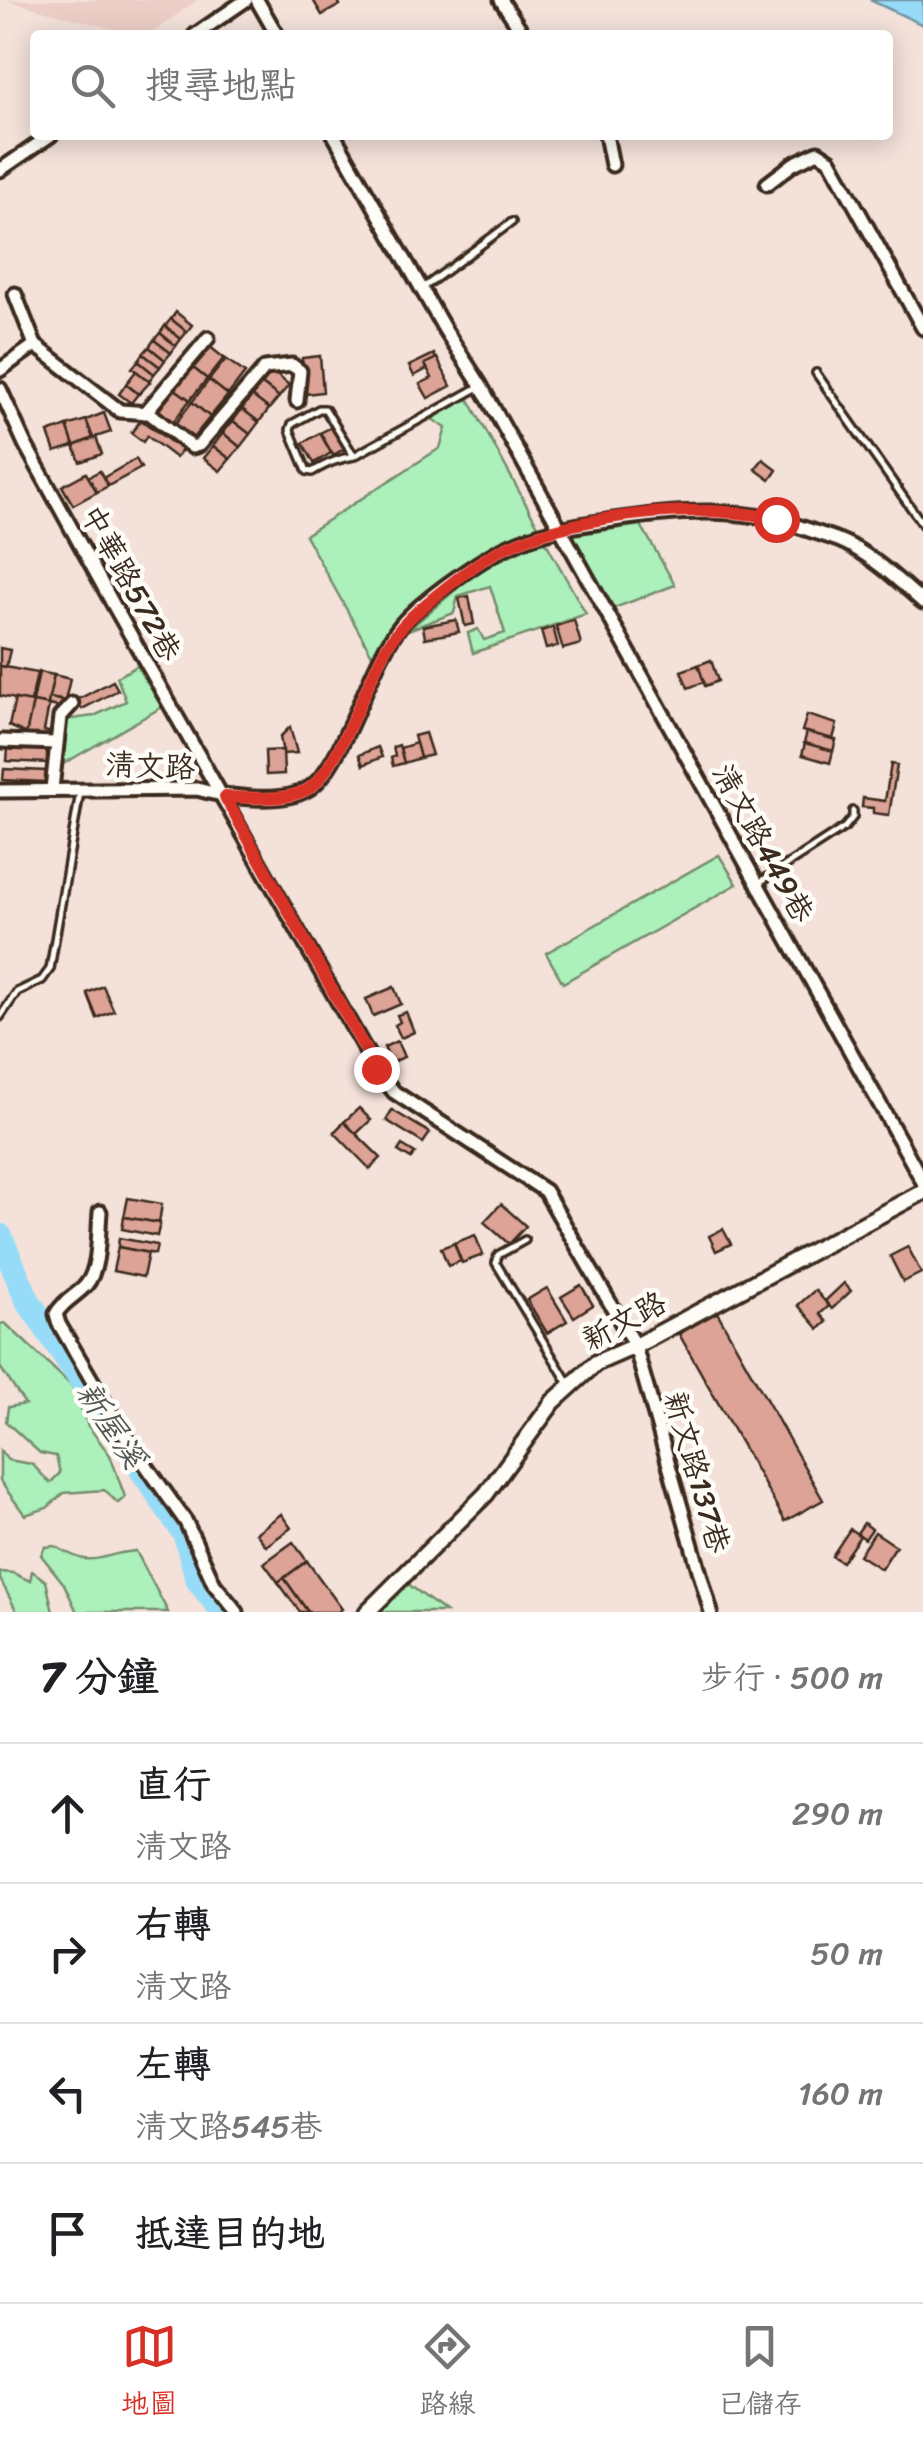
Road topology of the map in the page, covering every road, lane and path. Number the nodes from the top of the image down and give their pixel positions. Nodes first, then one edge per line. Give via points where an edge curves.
1 (246, 0) edge
2 (257, 0) edge
3 (502, 0) edge
4 (202, 30) edge
5 (274, 30) edge
6 (521, 30) edge
7 (44, 140) edge
8 (337, 140) edge
9 (607, 140) edge
10 (612, 165) dead end
11 (0, 170) edge
12 (767, 184) dead end
13 (512, 222) dead end
14 (423, 288) junction
15 (14, 294) dead end
16 (923, 328) edge
17 (208, 338) dead end
18 (36, 344) junction
19 (0, 370) edge
20 (816, 373) dead end
21 (482, 386) junction
22 (0, 389) edge
23 (297, 401) dead end
24 (145, 413) junction
25 (354, 456) junction
26 (923, 525) edge
27 (561, 530) junction
28 (923, 602) edge
29 (72, 704) dead end
30 (1, 743) edge
31 (55, 744) junction
32 (52, 789) junction
33 (80, 789) junction
34 (0, 791) edge
35 (225, 797) junction
36 (853, 810) dead end
37 (758, 883) junction
38 (0, 1018) edge
39 (923, 1182) edge
40 (923, 1192) edge
41 (100, 1212) dead end
42 (525, 1240) dead end
43 (635, 1346) junction
44 (570, 1386) junction
45 (237, 1612) edge
46 (367, 1612) edge
47 (710, 1612) edge

1 - 4 street
2 - 5 street
3 - 6 street
7 - 11 street
8 - 14 street, 清文路449巷
9 - 10 street
12 - 16 street via 818,152 830,160
13 - 14 lane
14 - 21 street, 清文路449巷
15 - 18 street
17 - 24 street
18 - 19 street
18 - 24 street via 120,411
20 - 26 lane
21 - 25 lane
21 - 27 street, 清文路449巷
22 - 35 street, 中華路572巷
23 - 24 street via 300,371 292,365 265,368 192,447
25 - 25 lane via 307,470 292,424 326,410
27 - 28 street, 清文路 via 667,512 748,513 849,544
27 - 35 street, 清文路 via 512,544 472,566 401,625 316,783 296,794
27 - 37 street, 清文路449巷
29 - 31 street via 60,717
30 - 31 street
31 - 32 street
32 - 33 street, 清文路
32 - 34 street, 清文路
33 - 35 street, 清文路 via 197,788
33 - 38 lane via 50,969 17,992
35 - 43 street, 中華路572巷 via 376,1069 394,1092 545,1190
36 - 37 lane via 845,827
37 - 39 street, 清文路449巷
40 - 43 street, 新文路
41 - 45 street via 93,1272 60,1307 59,1324
42 - 44 lane via 498,1255 496,1263
43 - 44 street, 新文路 via 596,1363
43 - 47 street, 新文路137巷
44 - 46 street, 新文路 via 486,1494

